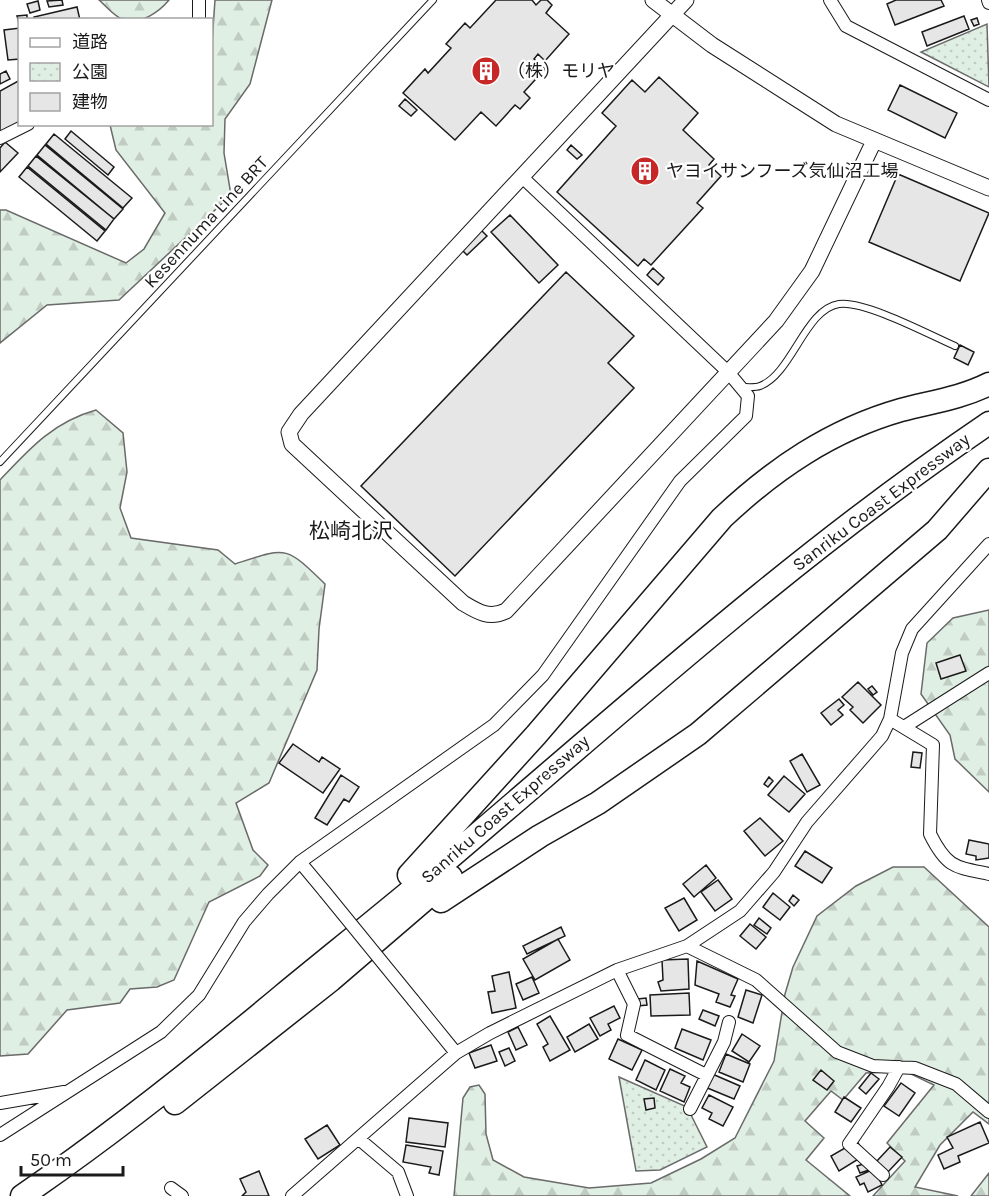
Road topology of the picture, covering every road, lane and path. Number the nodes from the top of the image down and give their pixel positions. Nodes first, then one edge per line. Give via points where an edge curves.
1 (199, 0) edge
2 (433, 0) edge
3 (653, 0) edge
4 (686, 0) edge
5 (830, 0) edge
6 (671, 15) junction
7 (199, 18) edge
8 (989, 100) edge
9 (24, 126) edge
10 (0, 138) edge
11 (874, 141) junction
12 (521, 176) junction
13 (989, 188) edge
14 (955, 346) dead end
15 (728, 372) junction
16 (989, 384) edge
17 (741, 387) junction
18 (989, 423) edge
19 (989, 438) edge
20 (953, 455) junction
21 (0, 462) edge
22 (989, 470) edge
23 (989, 544) edge
24 (989, 673) edge
25 (890, 719) junction
26 (904, 727) junction
27 (300, 862) junction
28 (989, 874) edge
29 (687, 946) junction
30 (617, 970) junction
31 (331, 980) junction
32 (729, 1022) dead end
33 (456, 1053) junction
34 (212, 1054) junction
35 (899, 1067) junction
36 (706, 1075) junction
37 (69, 1091) junction
38 (0, 1103) edge
39 (690, 1109) dead end
40 (989, 1112) edge
41 (0, 1135) edge
42 (359, 1138) junction
43 (883, 1175) dead end
44 (171, 1188) dead end
45 (22, 1196) edge
46 (40, 1196) edge
47 (182, 1196) edge
48 (292, 1196) edge
49 (407, 1196) edge

1 - 7 street
2 - 21 lane, Kesennuma Line BRT
3 - 6 street
4 - 6 street
5 - 8 street via 846,27
6 - 11 street via 836,124
6 - 12 street
9 - 10 street
11 - 13 street
11 - 15 street via 812,271 776,321
12 - 15 street
12 - 15 street via 301,414 289,432 292,444 463,603 482,614 498,615 506,611
14 - 17 lane via 860,306 837,304 819,315 779,370 760,386
15 - 17 street
16 - 34 highway via 852,427 809,449 748,494 722,518 421,864
17 - 27 street via 748,396 746,416 680,481 543,675 516,705 494,725
18 - 20 highway, Sanriku Coast Expressway
19 - 20 highway, Sanriku Coast Expressway
20 - 31 highway, Sanriku Coast Expressway via 750,620
20 - 34 highway, Sanriku Coast Expressway via 877,501 758,595
22 - 31 highway via 937,530 698,734 598,803 458,889
23 - 25 street via 912,629 902,653
24 - 26 street
25 - 26 street
25 - 29 street via 872,749 807,822 756,894 740,911
26 - 28 street via 933,745 930,834 937,847 954,867
27 - 33 street, bridge
27 - 37 street via 244,922 210,979 182,1014 161,1032
29 - 30 street
29 - 35 street via 756,980 837,1052 873,1066
30 - 33 street
30 - 36 street via 634,1004 627,1035
31 - 46 highway, Sanriku Coast Expressway via 145,1125
32 - 36 street via 724,1042
33 - 42 street
34 - 45 highway, Sanriku Coast Expressway via 137,1115
35 - 40 street via 915,1068 956,1084
35 - 43 street via 849,1144
36 - 39 street
37 - 38 street
37 - 41 street
42 - 48 street
42 - 49 street via 398,1172
44 - 47 street

